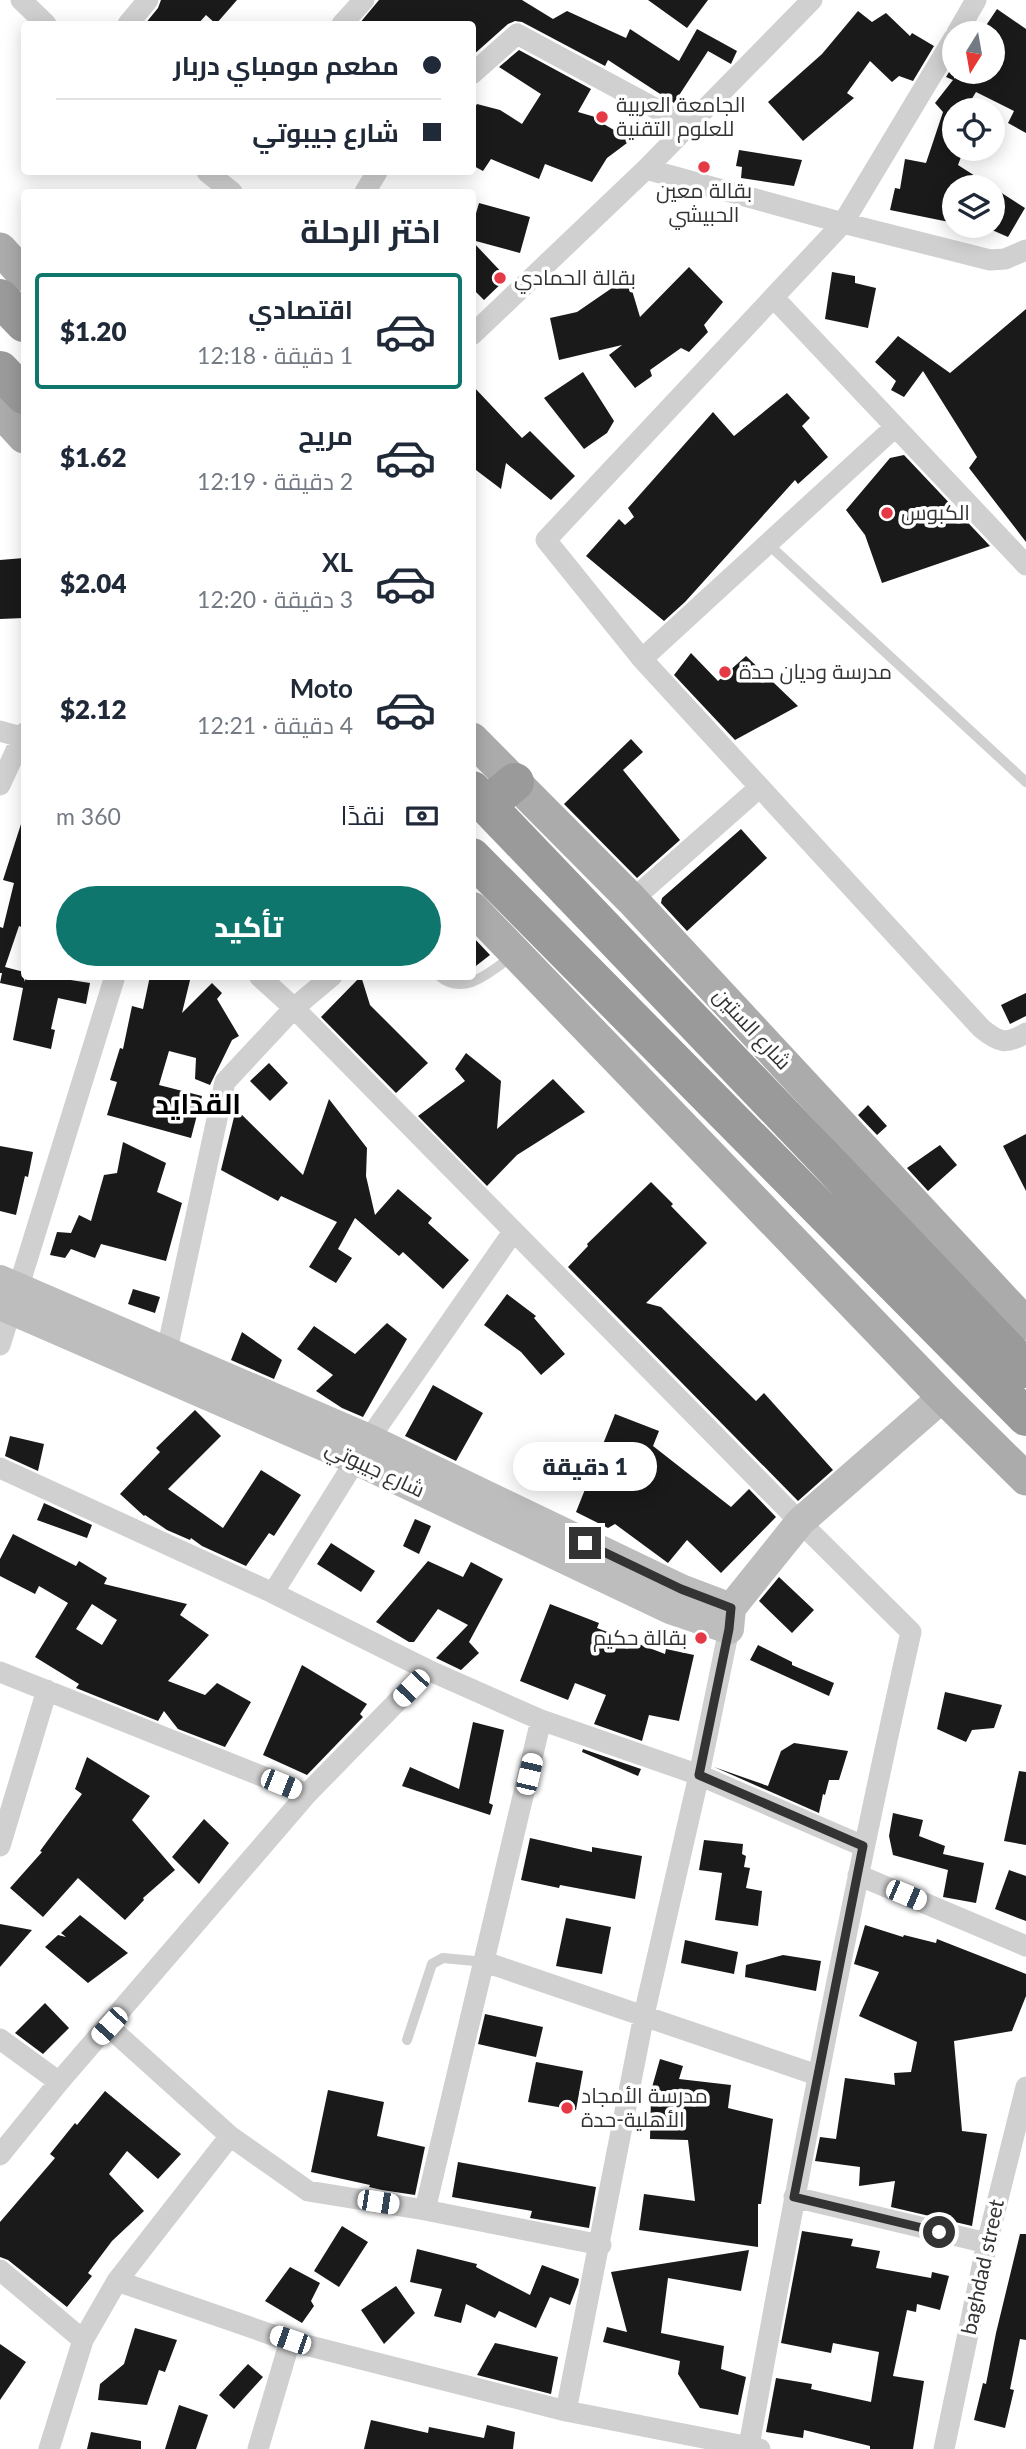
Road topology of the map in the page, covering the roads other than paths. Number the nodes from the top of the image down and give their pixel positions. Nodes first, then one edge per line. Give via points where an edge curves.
1 (21, 0) edge
2 (148, 0) edge
3 (364, 0) edge
4 (812, 0) edge
5 (976, 0) edge
6 (43, 21) edge
7 (130, 21) edge
8 (345, 21) edge
9 (964, 21) edge
10 (942, 58) edge
11 (476, 70) edge
12 (688, 126) junction
13 (646, 169) junction
14 (843, 223) junction
15 (0, 249) edge
16 (1026, 250) edge
17 (21, 272) edge
18 (0, 298) edge
19 (774, 298) junction
20 (21, 320) edge
21 (476, 331) edge
22 (0, 370) edge
23 (21, 392) edge
24 (0, 411) edge
25 (895, 427) junction
26 (21, 434) edge
27 (768, 544) junction
28 (1026, 565) edge
29 (642, 659) junction
30 (0, 731) edge
31 (21, 735) edge
32 (21, 739) edge
33 (476, 750) edge
34 (1026, 782) edge
35 (0, 785) edge
36 (759, 788) junction
37 (491, 792) edge
38 (476, 861) edge
39 (632, 900) junction
40 (476, 912) edge
41 (516, 953) junction
42 (115, 980) edge
43 (263, 980) edge
44 (327, 980) edge
45 (444, 980) edge
46 (294, 1008) junction
47 (1026, 1033) edge
48 (513, 1232) junction
49 (7, 1296) edge
50 (1020, 1341) edge
51 (0, 1345) edge
52 (164, 1363) junction
53 (943, 1396) junction
54 (1026, 1418) edge
55 (362, 1449) junction
56 (0, 1468) edge
57 (1026, 1479) edge
58 (800, 1522) junction
59 (273, 1593) junction
60 (730, 1618) junction
61 (428, 1670) junction
62 (0, 1671) edge
63 (47, 1690) junction
64 (541, 1720) junction
65 (699, 1775) junction
66 (307, 1794) junction
67 (0, 1846) edge
68 (863, 1846) junction
69 (858, 1875) junction
70 (1026, 1946) edge
71 (485, 1962) junction
72 (644, 2015) junction
73 (109, 2026) junction
74 (0, 2039) edge
75 (407, 2040) dead end
76 (817, 2075) junction
77 (59, 2082) junction
78 (1026, 2087) edge
79 (230, 2136) junction
80 (0, 2155) edge
81 (794, 2197) junction
82 (425, 2210) junction
83 (986, 2243) junction
84 (601, 2245) junction
85 (0, 2270) edge
86 (117, 2281) junction
87 (83, 2340) junction
88 (290, 2340) junction
89 (566, 2411) junction
90 (687, 2442) edge
91 (755, 2448) edge
92 (49, 2449) edge
93 (258, 2449) edge
94 (944, 2449) edge

1 - 6 street
2 - 7 street
3 - 8 street
4 - 12 street
5 - 9 street
10 - 14 street
11 - 12 street via 517,34
12 - 13 street
13 - 14 street
13 - 21 street
14 - 16 street via 990,260
14 - 19 street
15 - 17 main road
18 - 20 highway
19 - 25 street
19 - 29 street via 546,540
22 - 23 highway
24 - 26 main road
25 - 27 street
25 - 28 street
27 - 29 street
27 - 34 lane
29 - 36 street
30 - 31 street
32 - 35 street
33 - 37 main road, شارع الستين
36 - 39 street
36 - 47 street via 981,1028 994,1039 1012,1041
37 - 39 main road, شارع الستين
37 - 50 highway, شارع الستين
38 - 54 highway
39 - 50 main road, شارع الستين
40 - 41 main road
41 - 45 lane via 476,982 458,986
41 - 53 main road
42 - 49 street
43 - 46 street
44 - 46 street
46 - 48 street
46 - 52 street via 225,1082
48 - 55 street
48 - 58 street
49 - 51 street
49 - 52 street, شارع جيبوتي
52 - 55 street, شارع جيبوتي
53 - 57 main road
53 - 58 street
55 - 59 street
55 - 60 street, شارع جيبوتي via 681,1589
56 - 59 street
58 - 60 street
58 - 68 street via 911,1632
59 - 61 street
60 - 65 street
61 - 64 street
61 - 66 street
62 - 63 street
63 - 66 street
63 - 67 street
64 - 65 street
64 - 71 street
65 - 68 street
65 - 72 street
66 - 73 street
68 - 69 street
69 - 70 street
69 - 76 street
71 - 72 street
71 - 75 lane via 443,1958 432,1964
71 - 82 street
72 - 76 street
72 - 84 street
73 - 77 street
73 - 79 street
74 - 77 street
76 - 81 street
77 - 80 street
78 - 83 street, baghdad street
79 - 82 street via 308,2190
79 - 86 street
81 - 83 street
81 - 91 street
82 - 84 street
83 - 94 street, baghdad street
84 - 89 street
85 - 87 street
86 - 87 street
86 - 88 street
87 - 92 street
88 - 89 street
88 - 93 street
89 - 90 street
90 - 91 street

